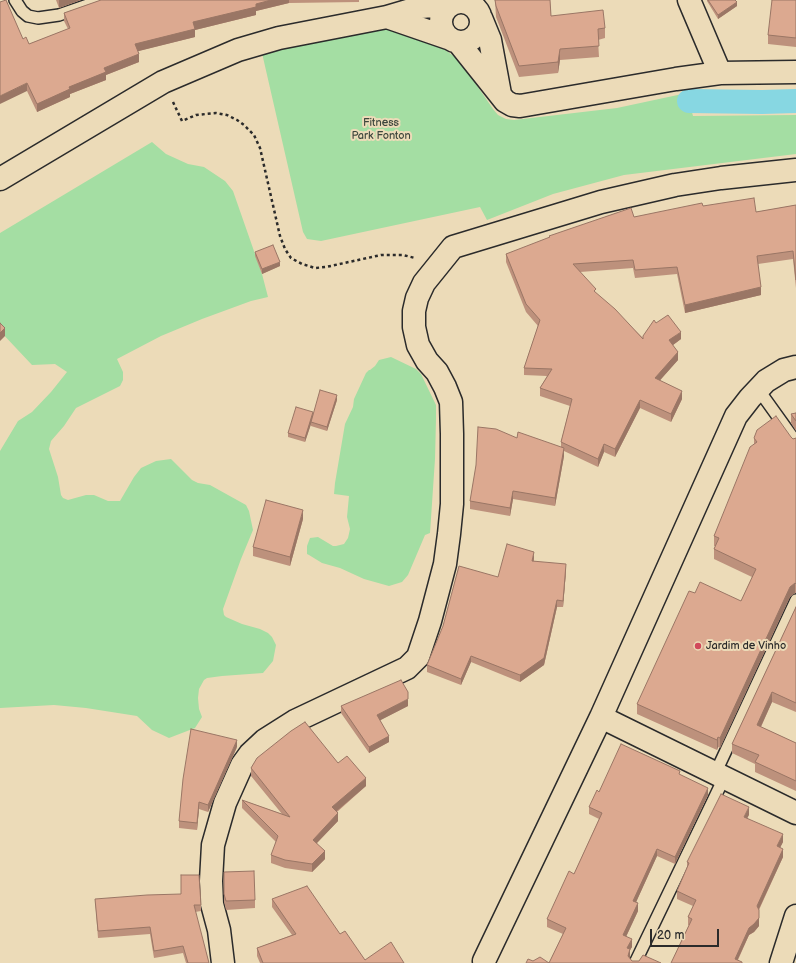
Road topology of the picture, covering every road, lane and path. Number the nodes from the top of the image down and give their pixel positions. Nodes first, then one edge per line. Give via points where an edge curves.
1 (15, 0) edge
2 (102, 0) edge
3 (689, 0) edge
4 (447, 8) junction
5 (475, 8) edge
6 (387, 17) junction
7 (453, 40) junction
8 (796, 72) edge
9 (720, 73) junction
10 (501, 95) junction
11 (171, 98) dead end
12 (796, 170) edge
13 (0, 179) edge
14 (439, 265) junction
15 (796, 367) edge
16 (758, 389) junction
17 (796, 442) edge
18 (796, 600) edge
19 (601, 717) junction
20 (720, 776) junction
21 (796, 813) edge
22 (796, 916) edge
23 (484, 961) dead end
24 (223, 963) edge
25 (635, 963) edge
26 (781, 963) edge

1 - 2 lane via 28,16 38,18 59,15
3 - 9 street
4 - 5 street via 459,2
4 - 6 street via 421,7
4 - 7 street via 443,13 441,26 444,33
5 - 7 street via 481,25 476,36 466,42
5 - 10 street via 490,40
6 - 7 street
6 - 13 street via 279,38 209,62 163,82
7 - 10 street
8 - 9 street
9 - 10 street via 520,106 505,101
11 - 14 path via 182,121 196,115 227,115 244,125 254,135 260,148 280,236 291,258 315,268 382,255 403,255
12 - 14 street via 675,185 601,202 453,247
14 - 24 street via 424,283 414,312 418,345 437,372 451,402 452,504 445,564 430,621 418,657 407,668 295,721 265,740 242,765 225,803 213,845 210,881
15 - 16 street via 784,370
16 - 17 lane
16 - 19 street via 736,416
18 - 20 lane
19 - 20 street
19 - 23 street
20 - 21 street
20 - 25 lane
22 - 26 street

